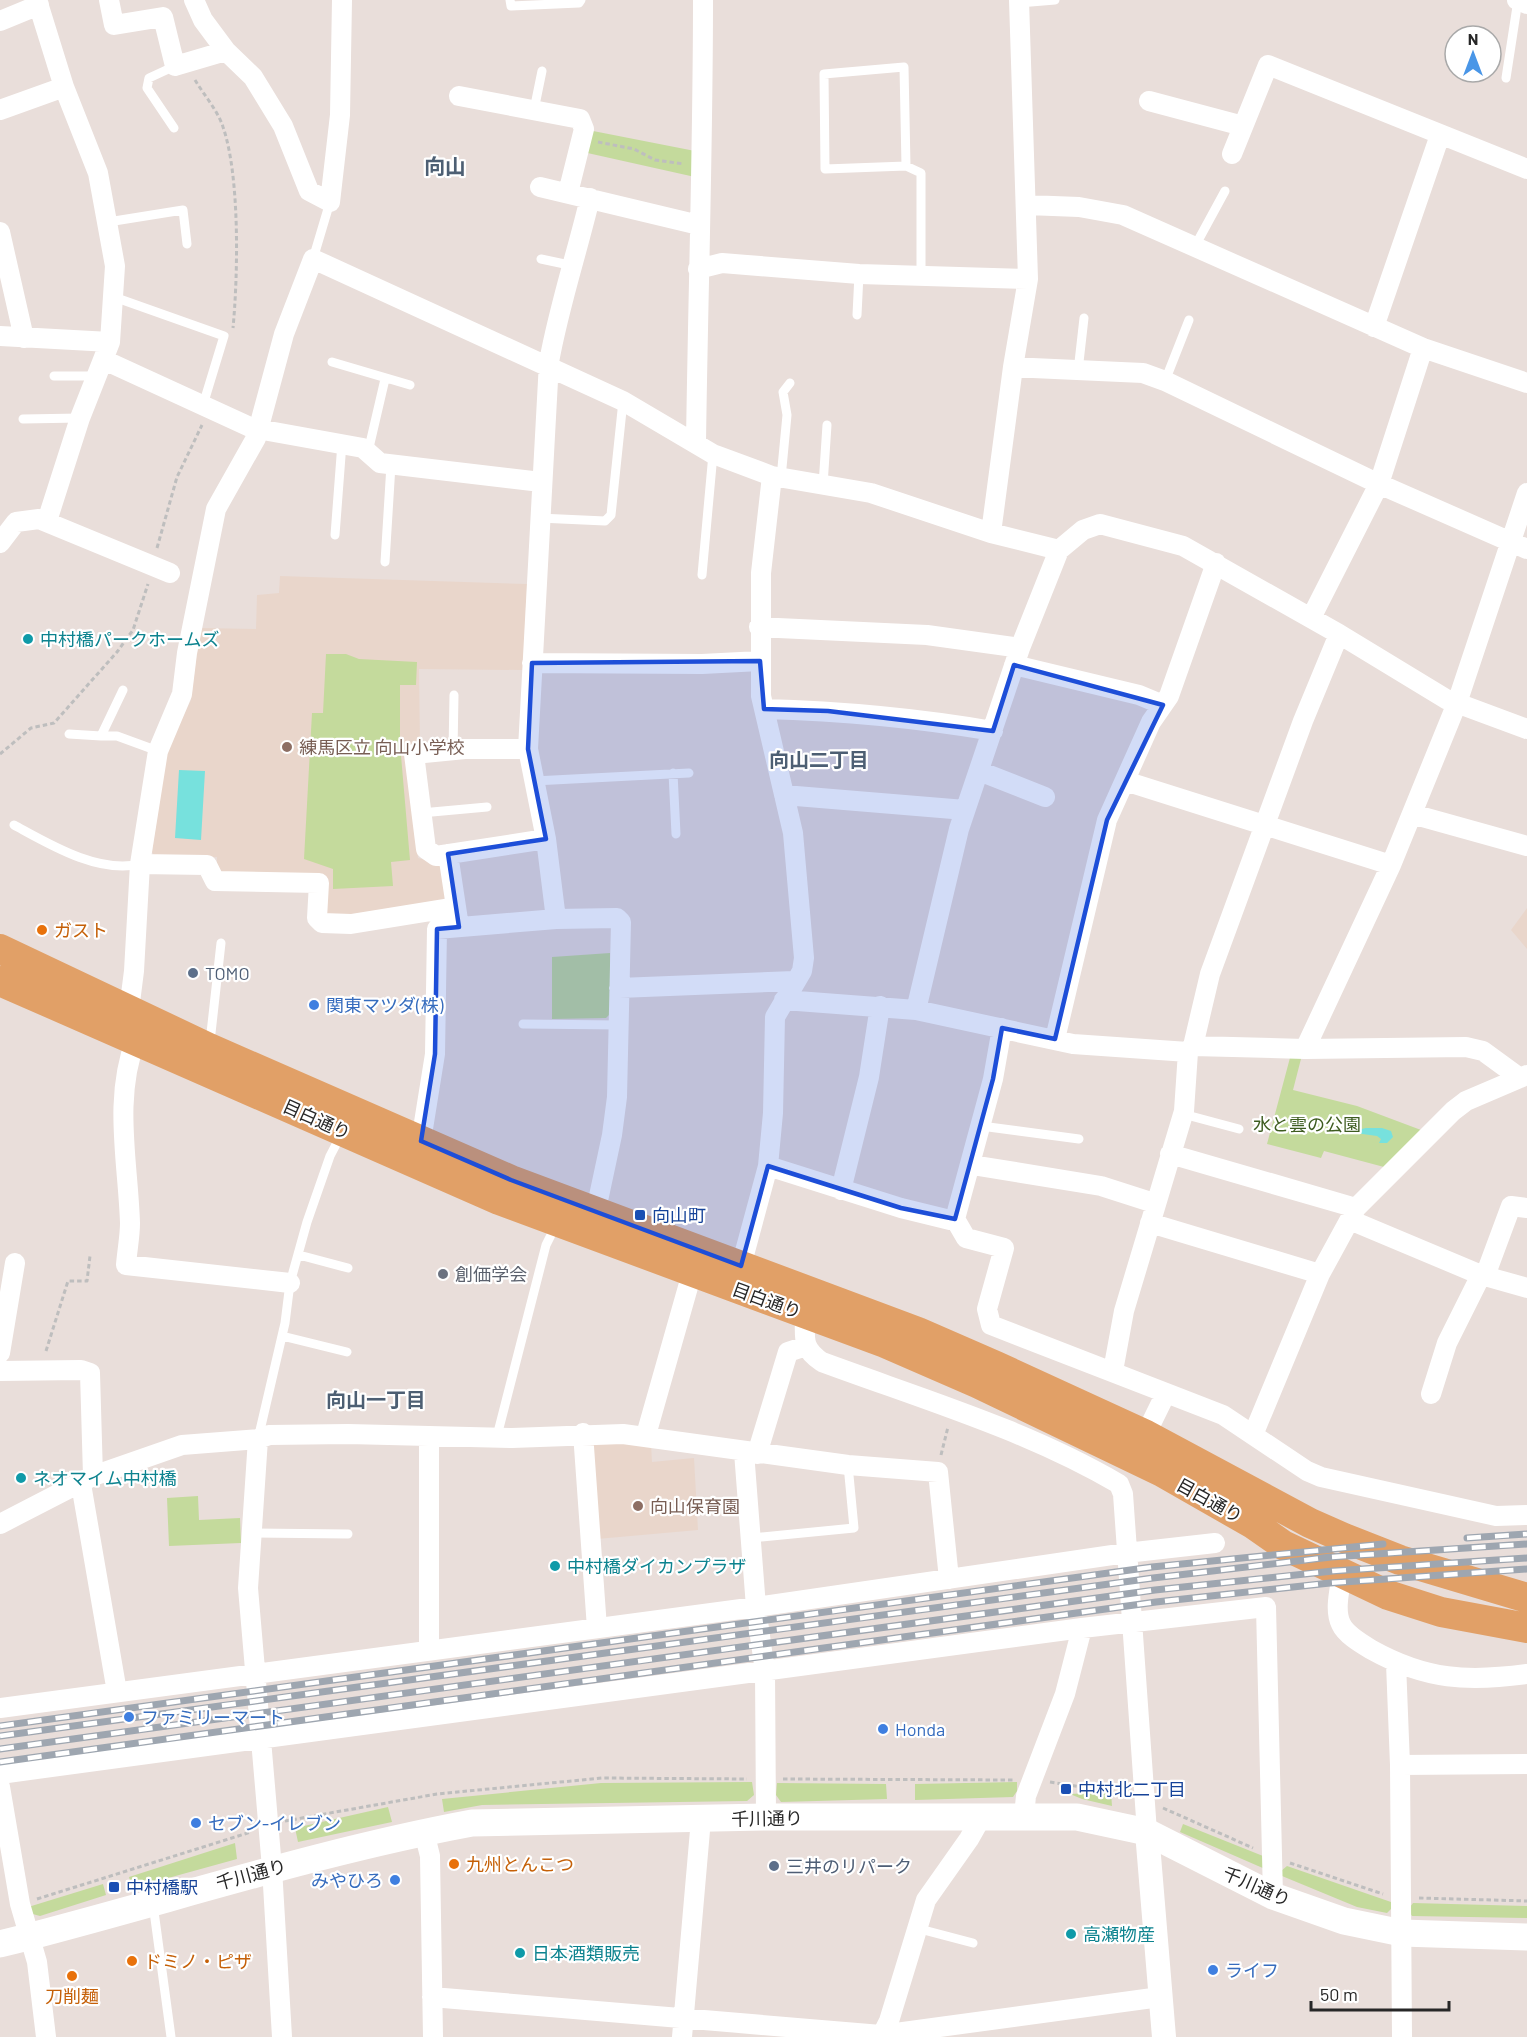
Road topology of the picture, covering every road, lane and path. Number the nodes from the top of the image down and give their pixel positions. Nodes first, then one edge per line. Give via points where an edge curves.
1 (109, 0) edge
2 (194, 0) edge
3 (342, 0) edge
4 (510, 0) edge
5 (581, 0) edge
6 (703, 0) edge
7 (1055, 0) edge
8 (1518, 0) edge
9 (1019, 2) edge
10 (38, 3) edge
11 (1527, 4) edge
12 (0, 21) edge
13 (226, 51) junction
14 (180, 65) junction
15 (542, 71) dead end
16 (1506, 78) dead end
17 (64, 87) junction
18 (459, 96) dead end
19 (1149, 101) dead end
20 (0, 110) edge
21 (534, 111) junction
22 (1243, 126) junction
23 (174, 128) dead end
24 (1440, 135) junction
25 (582, 139) junction
26 (1232, 154) dead end
27 (906, 166) junction
28 (703, 167) junction
29 (1527, 169) edge
30 (540, 187) dead end
31 (1224, 190) dead end
32 (568, 193) junction
33 (590, 198) junction
34 (330, 202) junction
35 (1027, 205) junction
36 (108, 222) junction
37 (699, 225) junction
38 (0, 232) edge
39 (187, 244) dead end
40 (1194, 248) junction
41 (313, 259) junction
42 (541, 259) dead end
43 (573, 266) junction
44 (698, 269) junction
45 (859, 274) junction
46 (921, 276) junction
47 (1028, 279) junction
48 (114, 297) junction
49 (857, 315) dead end
50 (1084, 318) dead end
51 (1189, 320) dead end
52 (1374, 327) junction
53 (0, 336) edge
54 (24, 338) junction
55 (232, 338) dead end
56 (1423, 348) junction
57 (103, 359) junction
58 (332, 362) dead end
59 (1013, 367) junction
60 (549, 369) junction
61 (1078, 371) junction
62 (54, 376) dead end
63 (385, 379) junction
64 (1166, 381) junction
65 (790, 383) dead end
66 (1527, 383) edge
67 (410, 385) dead end
68 (623, 401) junction
69 (206, 408) junction
70 (80, 418) junction
71 (23, 419) dead end
72 (827, 425) dead end
73 (258, 429) junction
74 (342, 443) junction
75 (704, 449) junction
76 (368, 452) junction
77 (391, 465) junction
78 (776, 477) junction
79 (541, 482) junction
80 (1379, 484) junction
81 (823, 485) junction
82 (1527, 493) edge
83 (539, 518) junction
84 (47, 521) junction
85 (991, 533) junction
86 (335, 535) dead end
87 (0, 543) edge
88 (1519, 547) edge
89 (1059, 550) junction
90 (386, 562) dead end
91 (1216, 563) junction
92 (162, 570) junction
93 (702, 575) dead end
94 (1311, 618) junction
95 (759, 627) junction
96 (1339, 634) junction
97 (1017, 656) junction
98 (760, 661) junction
99 (532, 663) junction
100 (123, 690) dead end
101 (454, 695) dead end
102 (1457, 703) junction
103 (1163, 705) junction
104 (764, 709) junction
105 (1527, 729) edge
106 (993, 730) junction
107 (69, 734) dead end
108 (101, 736) junction
109 (528, 748) junction
110 (158, 751) junction
111 (453, 751) junction
112 (0, 754) edge
113 (979, 771) junction
114 (674, 773) junction
115 (689, 773) dead end
116 (534, 781) junction
117 (1125, 781) junction
118 (784, 795) junction
119 (1045, 796) dead end
120 (487, 807) dead end
121 (965, 810) junction
122 (421, 813) junction
123 (1412, 814) junction
124 (14, 825) dead end
125 (1265, 827) junction
126 (676, 834) dead end
127 (546, 839) junction
128 (1527, 846) edge
129 (448, 854) junction
130 (140, 864) junction
131 (1391, 865) junction
132 (456, 908) junction
133 (556, 919) junction
134 (459, 927) junction
135 (221, 943) dead end
136 (0, 949) edge
137 (0, 981) edge
138 (794, 981) junction
139 (619, 988) junction
140 (784, 1000) junction
141 (880, 1006) junction
142 (129, 1010) junction
143 (916, 1010) junction
144 (524, 1024) dead end
145 (619, 1025) junction
146 (1002, 1028) junction
147 (136, 1039) junction
148 (1055, 1039) junction
149 (209, 1048) junction
150 (1191, 1049) junction
151 (1305, 1049) junction
152 (1524, 1076) edge
153 (1183, 1114) junction
154 (981, 1126) junction
155 (1239, 1129) dead end
156 (343, 1131) junction
157 (1079, 1139) dead end
158 (421, 1141) junction
159 (1170, 1154) junction
160 (972, 1165) junction
161 (768, 1166) junction
162 (841, 1190) junction
163 (1154, 1203) junction
164 (1527, 1209) edge
165 (596, 1210) junction
166 (1353, 1214) junction
167 (956, 1219) junction
168 (558, 1222) junction
169 (1150, 1223) junction
170 (299, 1255) junction
171 (90, 1256) dead end
172 (15, 1263) dead end
173 (741, 1266) junction
174 (348, 1268) dead end
175 (692, 1273) junction
176 (1320, 1274) junction
177 (1483, 1276) junction
178 (290, 1283) junction
179 (1527, 1288) edge
180 (805, 1314) junction
181 (282, 1336) junction
182 (806, 1346) junction
183 (347, 1352) dead end
184 (0, 1353) edge
185 (43, 1370) junction
186 (0, 1371) edge
187 (1113, 1371) junction
188 (1166, 1393) junction
189 (1431, 1394) dead end
190 (952, 1410) junction
191 (583, 1433) junction
192 (429, 1436) junction
193 (496, 1436) junction
194 (645, 1436) junction
195 (1253, 1436) junction
196 (258, 1439) junction
197 (1140, 1447) junction
198 (751, 1453) junction
199 (848, 1466) junction
200 (938, 1472) junction
201 (87, 1480) junction
202 (1527, 1515) edge
203 (0, 1524) edge
204 (250, 1533) junction
205 (348, 1534) dead end
206 (752, 1538) junction
207 (1215, 1543) dead end
208 (1126, 1552) junction
209 (1342, 1574) junction
210 (949, 1579) junction
211 (1527, 1598) edge
212 (756, 1607) junction
213 (1131, 1622) junction
214 (597, 1628) junction
215 (1082, 1628) junction
216 (1527, 1628) edge
217 (429, 1649) junction
218 (1396, 1663) junction
219 (765, 1672) junction
220 (255, 1673) junction
221 (1527, 1674) edge
222 (117, 1692) junction
223 (0, 1708) edge
224 (262, 1740) junction
225 (1527, 1764) edge
226 (1400, 1765) junction
227 (0, 1774) edge
228 (0, 1787) edge
229 (982, 1816) junction
230 (1024, 1816) junction
231 (766, 1817) junction
232 (701, 1819) junction
233 (424, 1832) junction
234 (1147, 1832) junction
235 (272, 1868) junction
236 (1273, 1896) junction
237 (153, 1902) junction
238 (916, 1928) junction
239 (1402, 1933) junction
240 (28, 1937) junction
241 (1527, 1937) edge
242 (973, 1943) dead end
243 (0, 1944) edge
244 (432, 1997) junction
245 (1160, 1997) junction
246 (683, 2027) edge
247 (881, 2036) edge
248 (46, 2037) edge
249 (171, 2037) edge
250 (282, 2037) edge
251 (433, 2037) edge
252 (1164, 2037) edge
253 (1402, 2037) edge

1 - 14 street via 114,25 163,17
2 - 13 street via 202,20
3 - 34 street via 342,80
4 - 5 lane via 511,6
6 - 28 street
7 - 9 lane
8 - 11 street
8 - 16 lane
9 - 35 street
10 - 12 street
10 - 17 street
13 - 14 street
13 - 34 street via 253,78 283,126 309,191
14 - 23 lane via 149,78 147,88
14 - 55 path via 223,125 228,147 235,231
15 - 21 lane
17 - 20 street
17 - 36 street via 98,172
18 - 21 street
19 - 22 street
21 - 25 street via 579,119 584,129
22 - 24 street via 1268,65
22 - 26 street
24 - 29 street
24 - 52 street
25 - 28 path via 634,149 655,160
25 - 32 street
27 - 27 lane via 904,67 824,74 825,169
27 - 46 lane via 921,173
28 - 37 street
30 - 32 street
31 - 40 lane
32 - 33 street
33 - 37 street
33 - 43 street
34 - 41 lane
35 - 40 street via 1078,207 1123,215
35 - 47 street
36 - 39 lane via 183,210
36 - 48 street via 115,266
37 - 44 street
38 - 54 street
40 - 52 street
41 - 60 street
41 - 73 street via 284,334
42 - 43 lane
43 - 60 street via 560,305
44 - 45 street via 722,263
44 - 75 street
45 - 46 street
45 - 49 lane
46 - 47 street
47 - 59 street
48 - 57 street
48 - 69 lane via 225,336
50 - 61 lane
51 - 64 lane
52 - 56 street
53 - 54 street
54 - 57 street
56 - 66 street
56 - 80 street
57 - 62 lane
57 - 69 street
57 - 70 street
58 - 63 lane
59 - 61 street
59 - 85 street
60 - 68 street
60 - 79 street
61 - 64 street via 1143,373
63 - 67 lane
63 - 76 lane
64 - 80 street
65 - 78 lane via 783,392 787,415
68 - 75 street
68 - 83 lane via 611,515 605,522
69 - 73 street
69 - 92 path via 177,477
70 - 71 lane
70 - 84 street
72 - 81 lane
73 - 74 street
73 - 110 street via 216,509 182,694
74 - 76 street
74 - 86 lane
75 - 78 street
75 - 93 lane
76 - 77 street via 380,464
77 - 79 street
77 - 90 lane
78 - 81 street
78 - 95 street via 761,573
79 - 83 street
80 - 88 street
80 - 94 street
81 - 85 street via 872,493
82 - 88 street
83 - 99 street
84 - 87 street via 16,522
84 - 92 street
85 - 89 street
88 - 102 street
89 - 91 street via 1083,530 1100,524 1183,546
89 - 97 street
91 - 94 street
91 - 103 street
92 - 112 path via 133,630 117,652 54,723 31,728
94 - 96 street
95 - 97 street via 927,636
95 - 98 street
96 - 102 street
96 - 125 street
97 - 103 street
97 - 106 street
98 - 99 street
98 - 104 street
99 - 109 street
100 - 108 lane
101 - 111 lane
102 - 105 street
102 - 123 street
103 - 117 street via 1151,722
104 - 106 street via 840,712
104 - 118 street
106 - 113 street
107 - 108 lane
108 - 110 lane via 117,736
109 - 111 street
109 - 116 street
110 - 130 street
111 - 122 street via 414,754
113 - 119 street
113 - 121 street
114 - 115 lane
114 - 116 lane
114 - 126 lane
116 - 127 street
117 - 125 street
117 - 148 street via 1107,820
118 - 121 street
118 - 138 street via 792,833 804,958 802,971
120 - 122 lane
121 - 143 street
122 - 129 street via 426,849 436,856
123 - 128 street
123 - 131 street
124 - 130 lane via 81,859
125 - 131 street
125 - 150 street via 1210,974
127 - 129 street
127 - 133 street
129 - 132 street
130 - 132 street via 207,865 214,880 319,883 317,918 322,923 351,924
130 - 142 street
131 - 151 street
132 - 134 street
133 - 134 street
133 - 139 street via 617,918 621,922
134 - 158 street via 437,929 435,1054
135 - 149 lane
136 - 142 main road, 目白通り
137 - 147 main road, 目白通り
138 - 139 street
138 - 140 street
139 - 145 street
140 - 141 street
140 - 161 street via 775,1017
141 - 143 street
141 - 162 street via 869,1077
142 - 149 main road, 目白通り
143 - 146 street
144 - 145 lane
145 - 165 street via 617,1097
146 - 148 street
146 - 154 street
147 - 156 main road, 目白通り
147 - 178 street via 126,1068 123,1142 130,1224 126,1265
148 - 150 street via 1072,1044
149 - 158 main road, 目白通り
150 - 151 street
150 - 153 street
151 - 152 street via 1466,1047 1483,1051
152 - 166 street via 1466,1101
153 - 155 lane
153 - 159 street
154 - 157 lane
154 - 160 street
156 - 168 main road, 目白通り
156 - 170 lane via 330,1156
158 - 165 main road, 目白通り via 511,1180
159 - 163 street
159 - 166 street
160 - 163 street via 1101,1186
160 - 167 street
161 - 162 street
161 - 173 street
162 - 167 street
163 - 169 street
164 - 177 street via 1511,1206
165 - 173 main road, 目白通り
166 - 176 street
166 - 177 street
167 - 187 street via 966,1238 1004,1248 987,1309 991,1325
168 - 175 main road, 目白通り
168 - 193 lane via 546,1245
169 - 176 street
169 - 187 street via 1124,1311
170 - 174 lane
170 - 178 lane
171 - 185 path via 87,1281 68,1281
172 - 184 street
173 - 197 main road, 目白通り via 918,1332
175 - 180 main road, 目白通り
175 - 194 street
176 - 195 street
177 - 179 street
177 - 189 street via 1447,1343
178 - 181 lane
180 - 182 street
180 - 197 main road, 目白通り
181 - 183 lane
181 - 196 lane
182 - 190 street via 822,1362
182 - 198 street via 788,1352
185 - 186 street
185 - 201 street via 90,1373
187 - 188 street
188 - 195 street via 1223,1415
188 - 197 street
190 - 200 path
190 - 208 street via 1083,1463 1121,1487
191 - 193 street
191 - 194 street
191 - 214 street
192 - 193 street
192 - 196 street via 269,1435
192 - 217 street
194 - 198 street
195 - 202 street via 1321,1477 1496,1516
196 - 201 street via 182,1445
196 - 204 street
197 - 209 main road, 目白通り via 1283,1545
197 - 211 main road, 目白通り via 1400,1560
198 - 199 street
198 - 206 street
199 - 200 street
199 - 206 lane via 854,1528
200 - 210 street
201 - 203 street
201 - 222 street
204 - 205 lane
204 - 220 street via 248,1588
206 - 212 street
207 - 208 street
208 - 210 street
208 - 213 street
209 - 216 main road, 目白通り via 1388,1595 1441,1611
209 - 218 street via 1340,1623 1365,1646
210 - 212 street
212 - 214 street
212 - 219 street
213 - 215 street
213 - 234 street
213 - 236 street via 1266,1607
214 - 217 street
215 - 219 street
215 - 230 street via 1065,1694 1026,1796
217 - 220 street
218 - 221 street via 1437,1677 1482,1680
218 - 226 street
219 - 224 street
219 - 231 street
220 - 222 street
220 - 224 street
222 - 223 street
224 - 227 street
224 - 235 street
225 - 226 street
226 - 239 street
228 - 240 street
229 - 230 main road, 千川通り
229 - 231 main road, 千川通り
229 - 238 street via 926,1900
230 - 234 main road, 千川通り via 1077,1817
231 - 232 main road, 千川通り
232 - 233 main road, 千川通り via 496,1821
232 - 246 street
233 - 235 main road, 千川通り
233 - 244 street via 430,1856
234 - 236 main road, 千川通り
234 - 245 street
235 - 237 main road, 千川通り
235 - 250 street
236 - 239 main road, 千川通り via 1344,1921
237 - 240 main road, 千川通り
237 - 249 lane
238 - 242 lane
238 - 247 street
239 - 241 main road, 千川通り
239 - 253 street
240 - 243 main road, 千川通り
240 - 248 street via 37,1962
244 - 246 street
244 - 251 street
245 - 247 street
245 - 252 street
246 - 247 street

